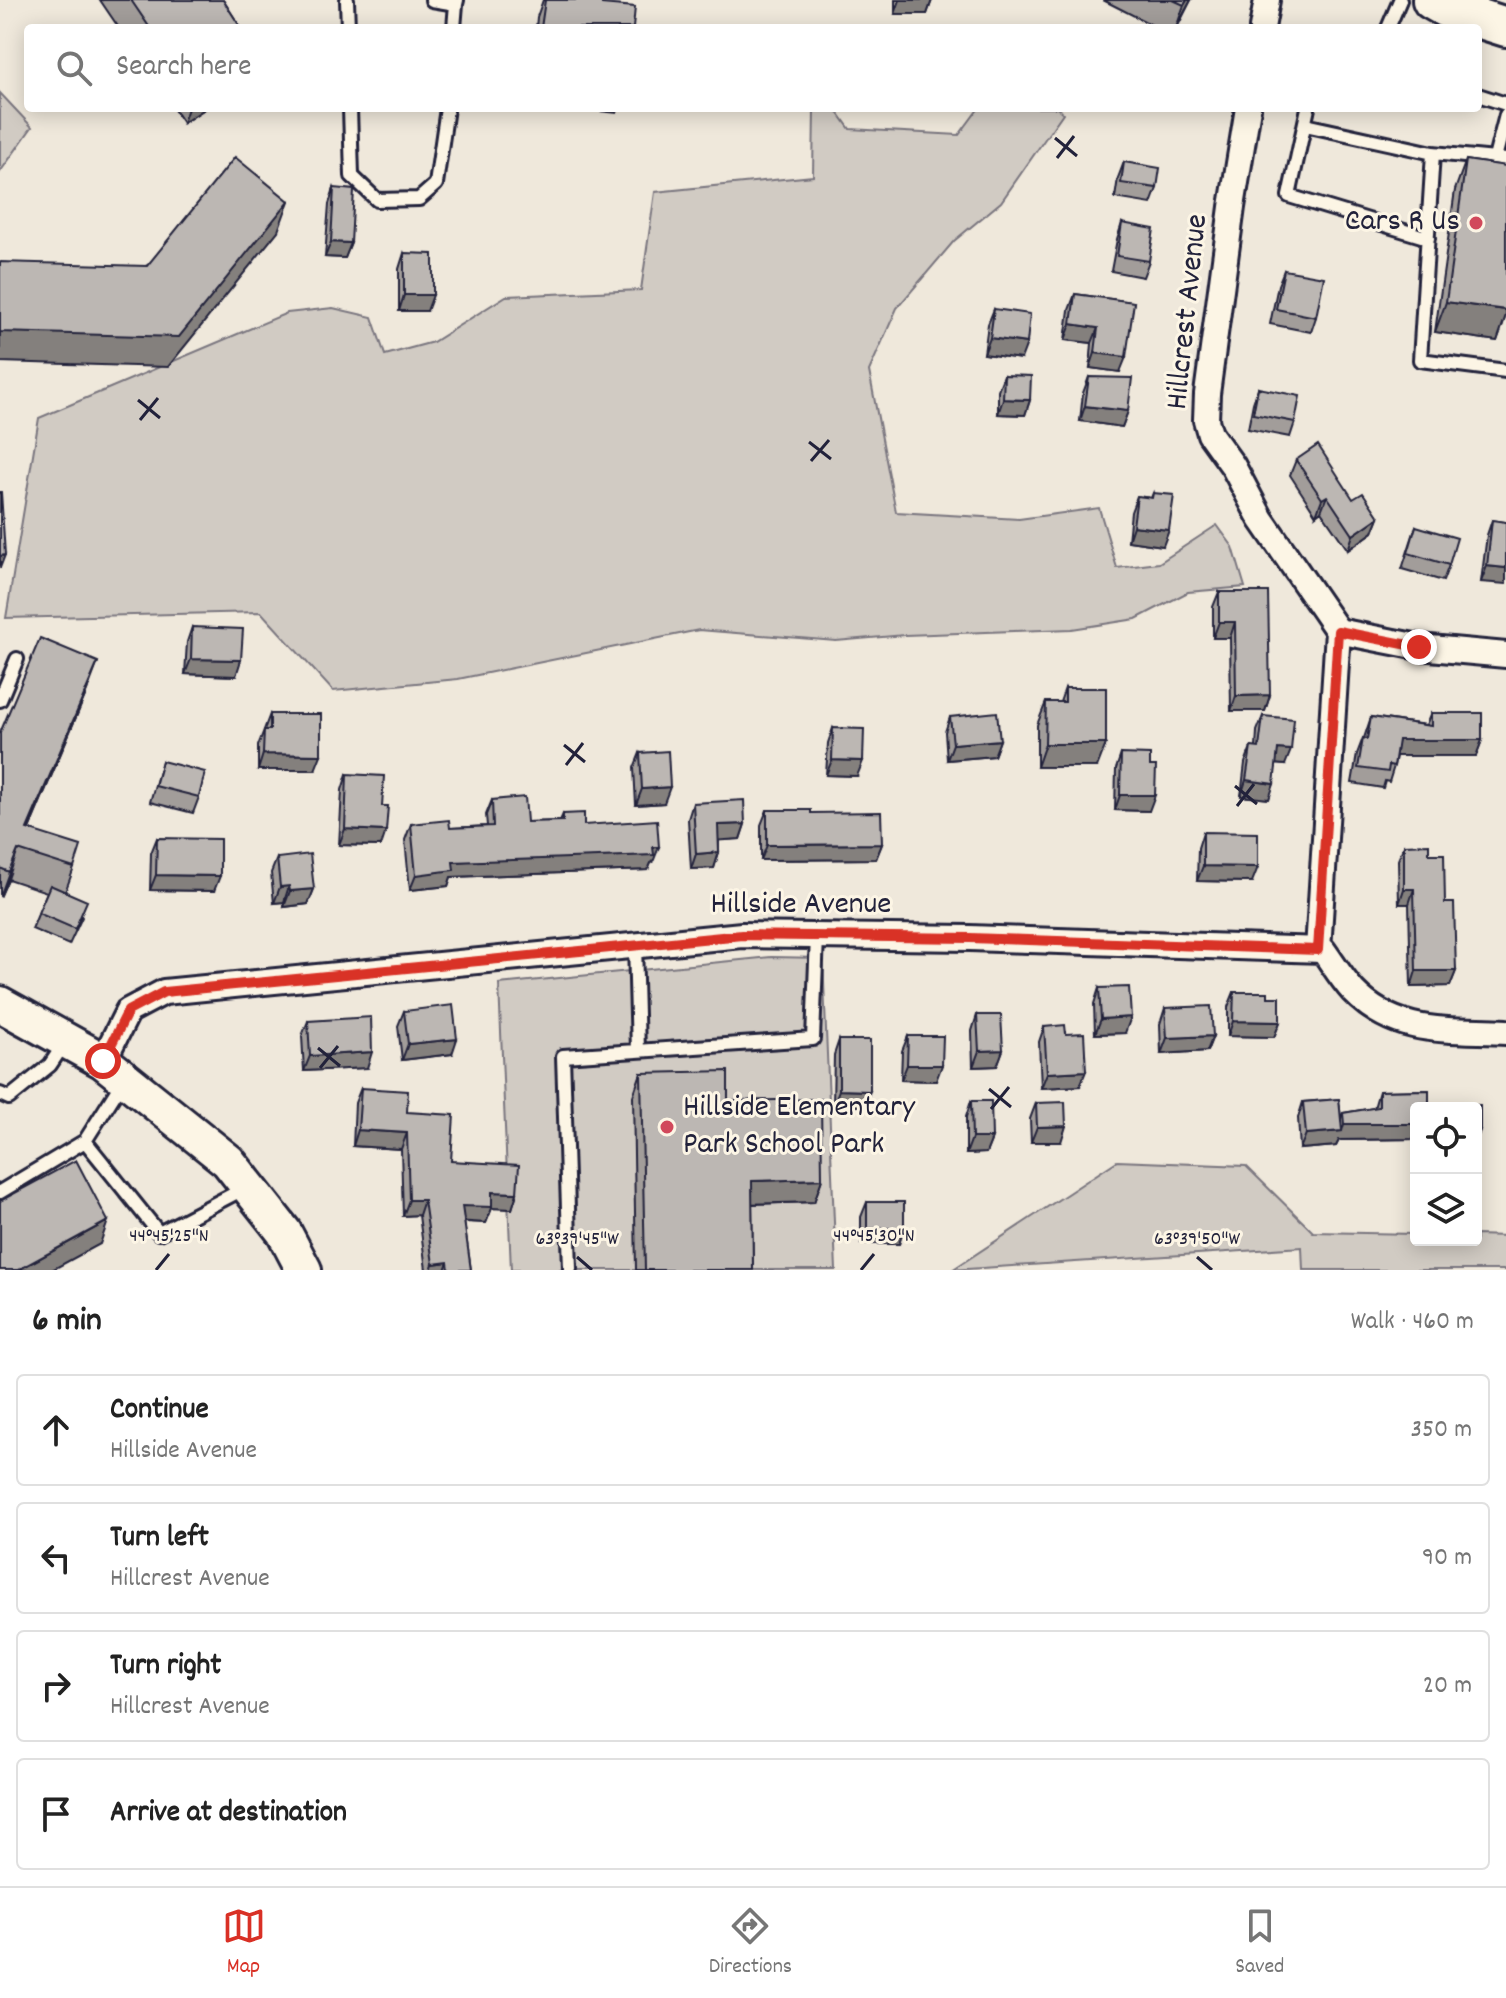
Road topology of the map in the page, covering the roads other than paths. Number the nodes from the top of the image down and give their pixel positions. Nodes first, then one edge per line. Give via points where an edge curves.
1 (347, 0) edge
2 (432, 0) edge
3 (1267, 0) edge
4 (1400, 0) edge
5 (1432, 0) edge
6 (457, 2) edge
7 (348, 24) edge
8 (454, 24) edge
9 (1263, 24) edge
10 (1390, 24) edge
11 (1506, 27) edge
12 (1482, 96) edge
13 (1506, 104) edge
14 (350, 112) edge
15 (446, 112) edge
16 (1247, 112) edge
17 (1307, 112) edge
18 (1506, 115) edge
19 (1305, 125) junction
20 (1433, 153) junction
21 (1500, 159) edge
22 (1428, 238) junction
23 (1506, 371) edge
24 (1338, 631) junction
25 (1506, 655) edge
26 (17, 659) dead end
27 (0, 700) edge
28 (817, 936) junction
29 (635, 944) junction
30 (1318, 950) junction
31 (0, 1004) edge
32 (1506, 1032) edge
33 (66, 1041) junction
34 (638, 1051) junction
35 (114, 1070) junction
36 (0, 1094) edge
37 (85, 1141) junction
38 (248, 1187) junction
39 (0, 1192) edge
40 (570, 1269) edge
41 (304, 1270) edge

1 - 7 lane
2 - 6 lane
3 - 9 street
4 - 10 lane
5 - 11 main road
6 - 8 lane
12 - 13 lane
14 - 15 lane via 352,176 377,200 419,199 436,184
16 - 24 street, Hillcrest Avenue via 1206,420 1261,519
17 - 19 lane
18 - 21 lane
19 - 20 lane
19 - 22 lane via 1289,196
20 - 21 lane
20 - 22 lane
22 - 23 lane via 1420,360
24 - 25 street via 1419,647
24 - 30 street
26 - 27 lane
28 - 29 street, Hillside Avenue via 742,935
28 - 30 street, Hillside Avenue
28 - 34 lane via 813,1039
29 - 34 lane
29 - 35 street, Hillside Avenue via 164,992 128,1011
30 - 32 street via 1354,991 1398,1022
31 - 33 main road
33 - 35 main road
33 - 36 lane via 50,1065 9,1098
34 - 40 lane via 563,1056
35 - 37 lane
35 - 38 main road via 228,1161
37 - 38 lane via 159,1233
37 - 39 lane
38 - 41 main road via 284,1232

